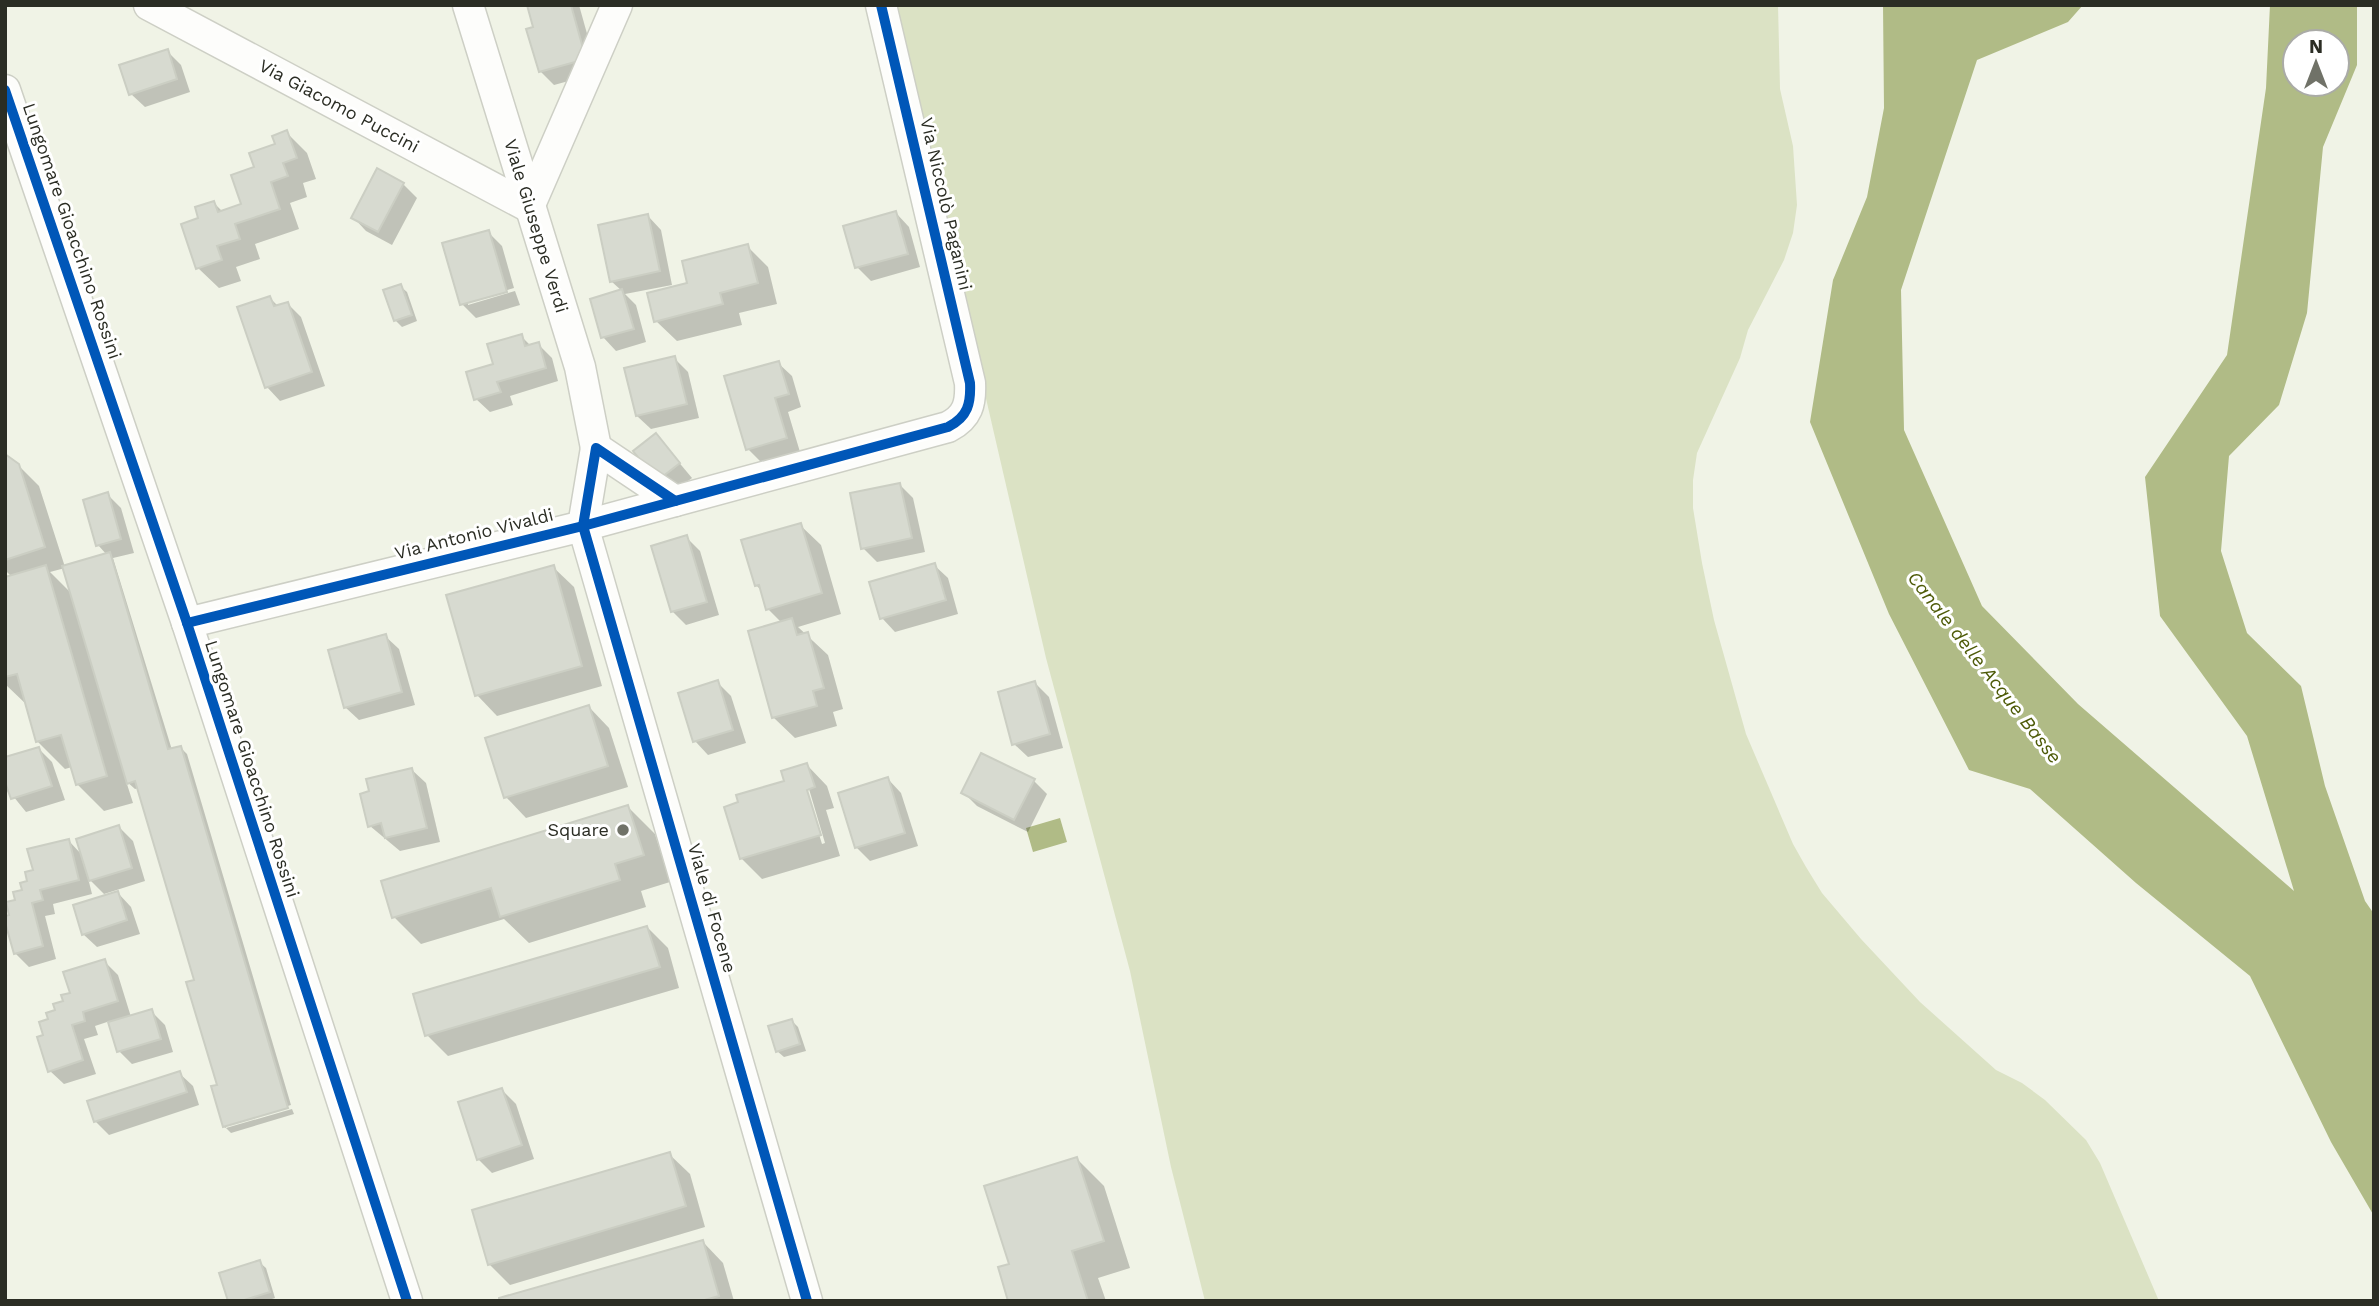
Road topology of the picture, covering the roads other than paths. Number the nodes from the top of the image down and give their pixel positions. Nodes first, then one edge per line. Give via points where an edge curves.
1 (149, 5) edge
2 (468, 5) edge
3 (617, 5) edge
4 (881, 5) edge
5 (5, 90) edge
6 (529, 207) junction
7 (967, 412) joint
8 (596, 448) junction
9 (675, 501) junction
10 (583, 526) junction
11 (187, 623) junction
12 (407, 1301) edge
13 (807, 1301) edge

1 - 6 street, Via Giacomo Puccini
2 - 6 street, Viale Giuseppe Verdi
3 - 6 street
4 - 7 street, Via Niccolò Paganini via 970,383
5 - 11 street, Lungomare Gioacchino Rossini
6 - 8 street, Viale Giuseppe Verdi via 580,367
7 - 9 street, Via Antonio Vivaldi via 948,427
8 - 9 street
8 - 10 street
9 - 10 street, Via Antonio Vivaldi
10 - 11 street, Via Antonio Vivaldi
10 - 13 street, Viale di Focene
11 - 12 street, Lungomare Gioacchino Rossini

